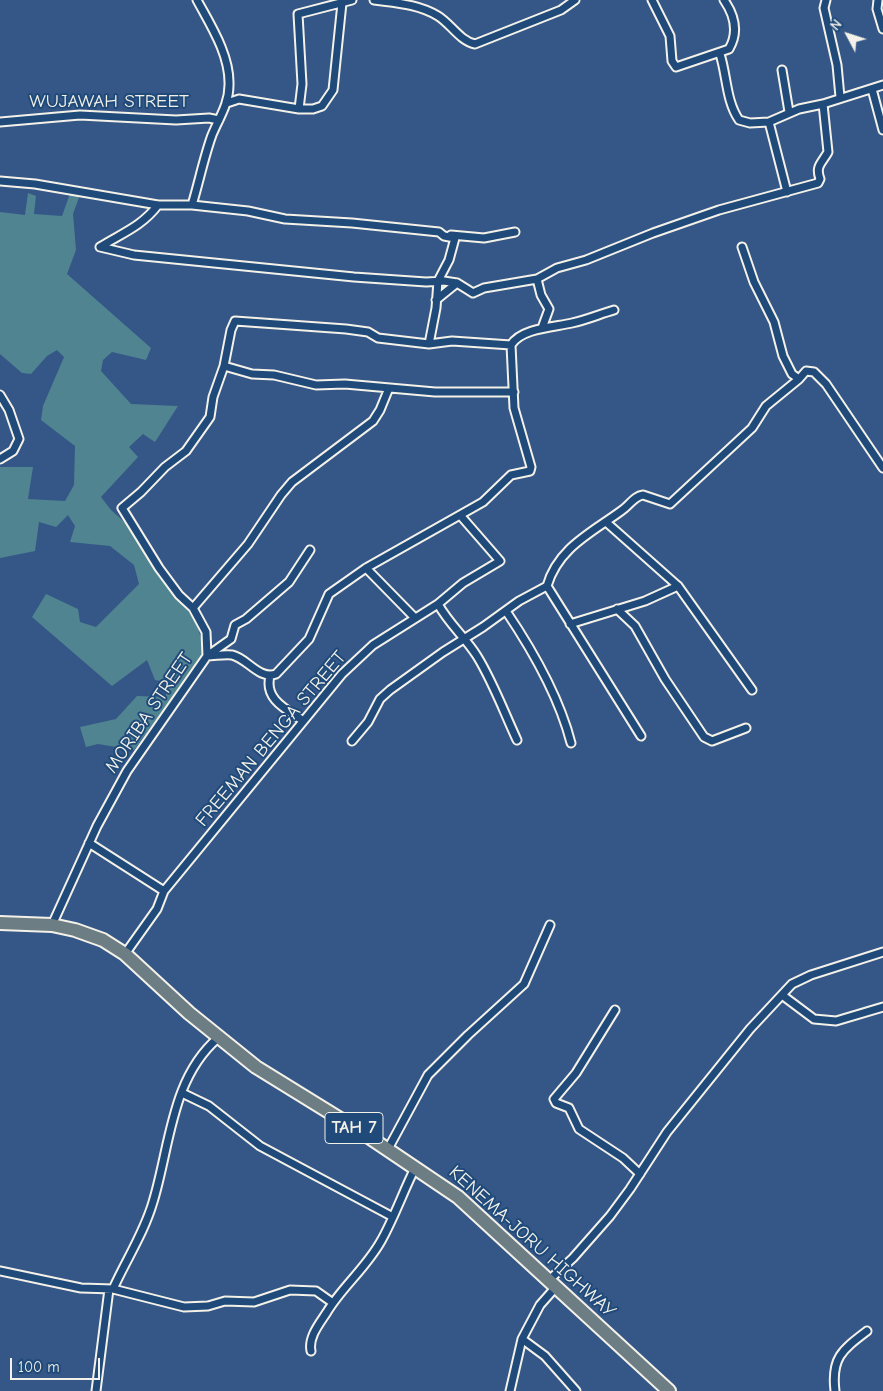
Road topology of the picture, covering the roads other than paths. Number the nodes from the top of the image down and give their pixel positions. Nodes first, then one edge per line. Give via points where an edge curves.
1 (197, 0) edge
2 (352, 0) edge
3 (374, 0) edge
4 (575, 0) edge
5 (652, 0) edge
6 (724, 0) edge
7 (826, 0) edge
8 (878, 0) edge
9 (342, 2) junction
10 (883, 29) edge
11 (720, 54) junction
12 (782, 70) dead end
13 (883, 85) edge
14 (872, 89) junction
15 (840, 97) junction
16 (227, 103) junction
17 (823, 104) junction
18 (299, 108) junction
19 (789, 112) junction
20 (218, 120) junction
21 (0, 122) edge
22 (769, 122) junction
23 (883, 130) edge
24 (0, 181) edge
25 (787, 192) junction
26 (158, 205) junction
27 (192, 205) junction
28 (515, 232) dead end
29 (443, 234) junction
30 (742, 247) dead end
31 (537, 279) junction
32 (438, 281) junction
33 (457, 283) junction
34 (436, 300) junction
35 (614, 310) dead end
36 (542, 328) junction
37 (429, 344) junction
38 (511, 345) junction
39 (224, 366) junction
40 (799, 379) junction
41 (389, 388) junction
42 (514, 392) junction
43 (0, 395) edge
44 (0, 459) edge
45 (883, 468) edge
46 (460, 515) junction
47 (606, 522) junction
48 (310, 550) dead end
49 (366, 568) junction
50 (547, 586) junction
51 (678, 586) junction
52 (438, 604) junction
53 (193, 608) junction
54 (617, 609) junction
55 (506, 611) junction
56 (415, 618) junction
57 (570, 624) junction
58 (465, 637) junction
59 (207, 656) junction
60 (270, 676) junction
61 (752, 690) dead end
62 (302, 720) junction
63 (746, 728) dead end
64 (641, 736) dead end
65 (517, 740) dead end
66 (352, 741) dead end
67 (571, 743) dead end
68 (89, 843) junction
69 (164, 891) junction
70 (3, 925) edge
71 (52, 925) junction
72 (550, 925) dead end
73 (883, 952) edge
74 (125, 954) junction
75 (782, 995) junction
76 (883, 1007) edge
77 (614, 1010) dead end
78 (218, 1038) junction
79 (182, 1094) junction
80 (388, 1149) junction
81 (415, 1168) junction
82 (640, 1174) junction
83 (393, 1217) junction
84 (0, 1271) edge
85 (552, 1284) junction
86 (111, 1289) junction
87 (333, 1302) junction
88 (867, 1331) dead end
89 (522, 1339) junction
90 (311, 1350) dead end
91 (96, 1391) edge
92 (510, 1391) edge
93 (576, 1391) edge
94 (669, 1391) edge
95 (835, 1391) edge

1 - 16 street via 226,60
2 - 9 street
3 - 4 street via 416,6 439,16 463,38 475,44 561,10
5 - 11 street via 670,36 670,53 675,66
6 - 11 street via 731,10 736,32 730,50
7 - 15 street via 824,8 837,65
8 - 10 street via 877,9
9 - 18 street via 333,90 322,106
9 - 18 street via 297,16 301,57
11 - 22 street via 730,102 739,120 750,124
12 - 19 street
13 - 14 street
14 - 15 street
14 - 23 street
15 - 17 street
16 - 18 street via 253,100 271,106
16 - 20 street
17 - 19 street
17 - 25 street via 828,152 818,165 820,179 814,185
19 - 22 street
20 - 21 street, WUJAWAH STREET via 80,115
20 - 27 street
22 - 25 street
24 - 26 street
25 - 31 street via 719,210 557,268
26 - 27 street
26 - 32 street via 150,216 128,233 100,247 134,255
27 - 29 street via 285,219 401,227
28 - 29 street via 484,238
29 - 32 street via 455,238 449,260
30 - 40 street via 754,282 774,322 783,356 792,374
31 - 33 street via 484,288 473,293
31 - 36 street via 549,309
32 - 33 street
32 - 34 street
33 - 34 street
34 - 37 street
35 - 36 street
36 - 38 street
37 - 38 street via 452,341
37 - 39 street via 378,338 368,332 235,321 230,330
38 - 42 street
39 - 41 street via 316,384
39 - 53 street via 210,417 201,430 186,450 122,508 159,568
40 - 45 street via 806,371 819,376
40 - 47 street via 766,406 752,428 676,500 670,504 638,496
41 - 42 street via 435,392
41 - 53 street via 372,421 286,488 248,544
42 - 46 street via 514,408 531,463 530,471 511,475 482,502
43 - 44 street via 19,439 13,451
46 - 49 street
46 - 52 street, FREEMAN BENGA STREET via 500,561 462,583
47 - 50 street via 563,553
47 - 51 street
48 - 59 street, MORIBA STREET via 288,582 246,619 234,625 231,639
49 - 56 street
49 - 60 street via 328,594 309,639 276,674
50 - 55 street
50 - 57 street
51 - 54 street
51 - 61 street
52 - 56 street, FREEMAN BENGA STREET
52 - 58 street via 450,624
53 - 59 street via 206,632
54 - 57 street
54 - 63 street via 635,626 665,679 704,737 712,741
55 - 58 street
55 - 67 street via 542,670
56 - 62 street, FREEMAN BENGA STREET via 354,661
57 - 64 street
58 - 65 street
58 - 66 street via 380,699 368,722
59 - 60 street via 232,655
59 - 68 street, MORIBA STREET via 127,772
60 - 62 street via 268,685 276,702
62 - 69 street, FREEMAN BENGA STREET
68 - 69 street
68 - 71 street, MORIBA STREET
69 - 74 street, FREEMAN BENGA STREET via 157,909
70 - 71 highway, KENEMA-JORU HIGHWAY / TAH 7
71 - 74 highway, KENEMA-JORU HIGHWAY / TAH 7 via 90,935
72 - 80 street via 524,984 428,1075
73 - 75 street via 811,975 792,984
74 - 78 highway, KENEMA-JORU HIGHWAY / TAH 7
75 - 76 street via 814,1019 836,1021
75 - 82 street via 750,1029 667,1132
77 - 82 street via 576,1073 554,1099 569,1108 579,1128 623,1158
78 - 79 street via 194,1063
78 - 80 highway, KENEMA-JORU HIGHWAY / TAH 7 via 273,1079
79 - 83 street via 209,1106 260,1146
79 - 86 street via 153,1204
80 - 81 highway, KENEMA-JORU HIGHWAY / TAH 7
81 - 83 street
81 - 85 highway, KENEMA-JORU HIGHWAY / TAH 7 via 458,1197
82 - 85 street
83 - 87 street via 365,1266
84 - 86 street via 81,1288
85 - 89 street
85 - 94 highway, KENEMA-JORU HIGHWAY / TAH 7
86 - 87 street via 184,1307 225,1301 254,1302 290,1290 316,1291
86 - 91 street
87 - 90 street via 312,1338
88 - 95 street via 843,1350 836,1361 833,1375
89 - 92 street
89 - 93 street via 545,1356

